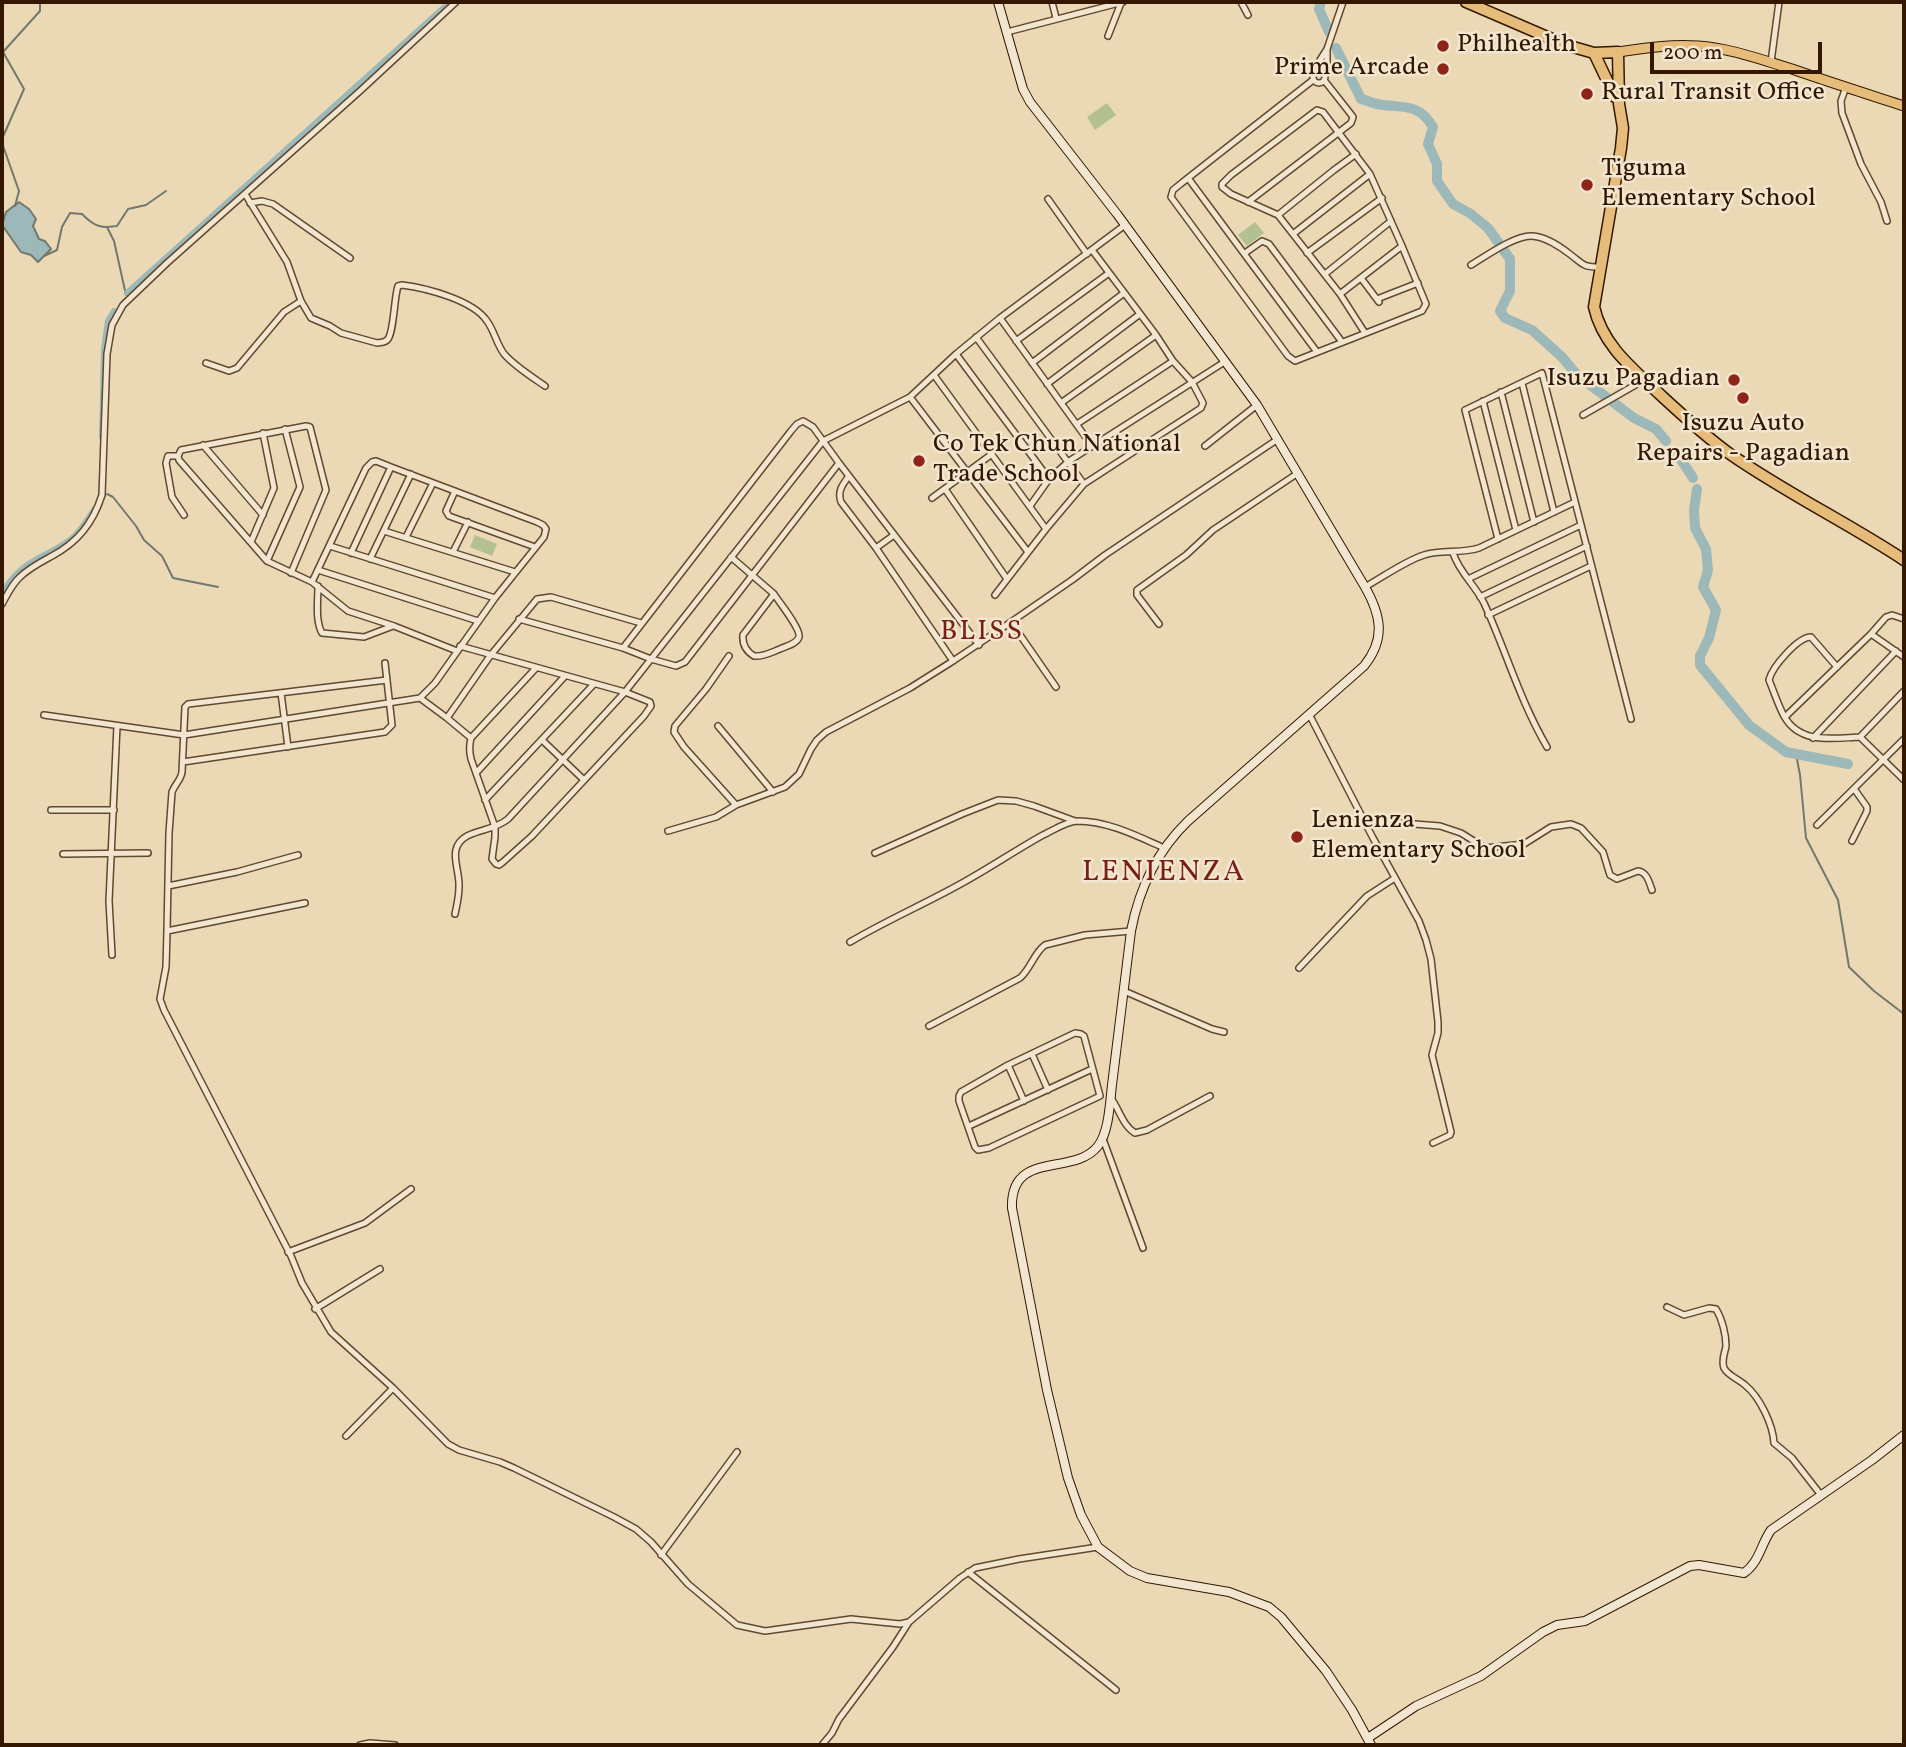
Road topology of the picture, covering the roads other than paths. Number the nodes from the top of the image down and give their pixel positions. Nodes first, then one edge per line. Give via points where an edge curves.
1 (456, 2) edge
2 (998, 2) edge
3 (1052, 2) edge
4 (1122, 2) edge
5 (1241, 2) edge
6 (1343, 2) edge
7 (1466, 2) edge
8 (1779, 2) edge
9 (1096, 5) edge
10 (1248, 15) dead end
11 (1056, 18) junction
12 (1007, 32) junction
13 (1108, 36) dead end
14 (1327, 49) junction
15 (1618, 52) junction
16 (1594, 53) junction
17 (1771, 62) junction
18 (1316, 71) junction
19 (1324, 77) junction
20 (1314, 80) junction
21 (1846, 87) junction
22 (1619, 104) junction
23 (1904, 106) edge
24 (1339, 132) junction
25 (1356, 155) junction
26 (1370, 174) junction
27 (1188, 178) junction
28 (245, 194) junction
29 (1382, 198) junction
30 (1048, 199) dead end
31 (1248, 202) junction
32 (250, 203) junction
33 (1278, 215) junction
34 (1391, 221) junction
35 (1887, 221) dead end
36 (1125, 225) junction
37 (1293, 234) junction
38 (1402, 246) junction
39 (1090, 252) junction
40 (1307, 253) junction
41 (1245, 254) junction
42 (351, 258) dead end
43 (1471, 265) dead end
44 (1600, 267) junction
45 (1109, 273) junction
46 (1325, 274) junction
47 (1360, 278) junction
48 (1418, 283) junction
49 (1124, 293) junction
50 (1339, 294) junction
51 (301, 300) junction
52 (1140, 314) junction
53 (1000, 318) junction
54 (1365, 333) junction
55 (1156, 335) junction
56 (976, 337) junction
57 (1016, 341) junction
58 (1342, 342) junction
59 (1317, 352) junction
60 (956, 354) junction
61 (1226, 360) junction
62 (1173, 361) junction
63 (206, 363) dead end
64 (1032, 363) junction
65 (934, 375) junction
66 (1644, 380) junction
67 (1192, 382) junction
68 (1522, 383) junction
69 (1047, 384) junction
70 (545, 386) dead end
71 (1502, 393) junction
72 (910, 397) junction
73 (1483, 401) junction
74 (1061, 403) junction
75 (1256, 405) junction
76 (1583, 415) dead end
77 (1077, 424) junction
78 (285, 429) junction
79 (263, 433) junction
80 (1278, 439) junction
81 (823, 441) junction
82 (203, 445) junction
83 (1092, 446) junction
84 (1205, 446) dead end
85 (992, 454) junction
86 (178, 456) junction
87 (1069, 461) junction
88 (839, 463) junction
89 (391, 467) junction
90 (967, 471) junction
91 (1298, 473) junction
92 (411, 474) junction
93 (849, 475) junction
94 (1049, 479) junction
95 (433, 483) junction
96 (1084, 484) junction
97 (945, 489) junction
98 (455, 491) junction
99 (932, 498) dead end
100 (1575, 502) junction
101 (1030, 506) junction
102 (1554, 512) junction
103 (184, 515) dead end
104 (263, 515) junction
105 (1534, 522) junction
106 (468, 523) junction
107 (1581, 525) junction
108 (1046, 530) junction
109 (1516, 530) junction
110 (384, 531) junction
111 (894, 535) junction
112 (406, 537) junction
113 (1498, 539) junction
114 (251, 542) junction
115 (330, 546) junction
116 (1587, 546) junction
117 (535, 547) junction
118 (876, 548) junction
119 (453, 552) junction
120 (1028, 552) junction
121 (1453, 552) junction
122 (351, 553) junction
123 (731, 557) junction
124 (370, 559) junction
125 (1904, 560) edge
126 (267, 561) junction
127 (1591, 566) junction
128 (318, 569) junction
129 (515, 572) junction
130 (291, 573) junction
131 (753, 575) junction
132 (1007, 579) junction
133 (1468, 579) junction
134 (312, 582) junction
135 (318, 586) junction
136 (1365, 587) junction
137 (774, 594) junction
138 (995, 595) dead end
139 (1480, 597) junction
140 (495, 598) junction
141 (2, 604) edge
142 (1488, 615) junction
143 (519, 619) junction
144 (1904, 619) edge
145 (478, 621) junction
146 (1012, 622) junction
147 (641, 623) junction
148 (1159, 624) dead end
149 (394, 626) junction
150 (1871, 634) junction
151 (979, 645) junction
152 (623, 648) junction
153 (458, 649) junction
154 (1896, 651) junction
155 (490, 656) junction
156 (729, 656) dead end
157 (1904, 657) edge
158 (651, 659) junction
159 (953, 661) junction
160 (385, 663) dead end
161 (1837, 667) junction
162 (536, 668) junction
163 (565, 676) junction
164 (387, 680) junction
165 (594, 684) junction
166 (1056, 687) dead end
167 (1904, 691) edge
168 (625, 692) junction
169 (281, 693) junction
170 (420, 698) junction
171 (391, 703) junction
172 (1309, 714) junction
173 (44, 715) dead end
174 (1784, 717) junction
175 (447, 718) junction
176 (1631, 719) dead end
177 (284, 720) junction
178 (117, 726) junction
179 (719, 726) dead end
180 (184, 735) junction
181 (1860, 737) junction
182 (471, 738) junction
183 (1813, 738) junction
184 (1904, 739) edge
185 (542, 740) junction
186 (288, 747) junction
187 (1547, 747) dead end
188 (1884, 759) junction
189 (563, 761) junction
190 (183, 762) junction
191 (476, 773) junction
192 (584, 780) junction
193 (1904, 780) edge
194 (1855, 790) junction
195 (773, 792) junction
196 (485, 800) junction
197 (736, 804) junction
198 (51, 810) dead end
199 (114, 810) junction
200 (1363, 820) junction
201 (1075, 821) junction
202 (1817, 825) dead end
203 (495, 827) junction
204 (668, 831) dead end
205 (1852, 841) dead end
206 (1164, 848) junction
207 (110, 853) junction
208 (148, 853) dead end
209 (875, 853) dead end
210 (63, 854) dead end
211 (298, 855) dead end
212 (1395, 878) junction
213 (168, 886) junction
214 (1653, 890) dead end
215 (305, 903) dead end
216 (455, 914) dead end
217 (1131, 931) junction
218 (167, 932) junction
219 (850, 942) dead end
220 (112, 955) dead end
221 (1299, 968) dead end
222 (1124, 991) junction
223 (929, 1026) dead end
224 (1224, 1032) dead end
225 (1032, 1054) junction
226 (1008, 1065) junction
227 (1092, 1069) junction
228 (1048, 1090) junction
229 (1099, 1092) junction
230 (1112, 1092) junction
231 (1210, 1096) dead end
232 (1024, 1101) junction
233 (969, 1126) junction
234 (1103, 1139) junction
235 (1433, 1143) dead end
236 (411, 1189) dead end
237 (1143, 1248) dead end
238 (288, 1252) junction
239 (380, 1269) dead end
240 (1667, 1307) dead end
241 (316, 1309) junction
242 (393, 1388) junction
243 (1904, 1435) edge
244 (346, 1436) dead end
245 (737, 1452) dead end
246 (1821, 1495) junction
247 (1098, 1547) junction
248 (661, 1555) junction
249 (968, 1572) junction
250 (909, 1622) junction
251 (1116, 1690) dead end
252 (1369, 1742) edge
253 (360, 1745) edge
254 (395, 1745) edge
255 (822, 1745) edge

1 - 28 street
2 - 12 street
3 - 11 street
4 - 9 street
4 - 13 street
5 - 10 street
6 - 14 street
7 - 16 highway
8 - 17 street
9 - 11 street
11 - 12 street
12 - 36 street via 1030,102
14 - 18 street
14 - 19 street
15 - 16 highway
15 - 17 main road via 1700,46
15 - 22 highway
16 - 22 highway
17 - 21 main road
18 - 19 street
18 - 20 street
19 - 20 street via 1320,83
19 - 24 street via 1353,117
20 - 27 street
21 - 23 main road
21 - 35 street via 1842,113
22 - 44 highway via 1622,148
24 - 25 street
24 - 31 street
24 - 31 street via 1323,111 1317,110 1224,180 1225,191
25 - 26 street
25 - 33 street
26 - 29 street
26 - 37 street
27 - 41 street
27 - 59 street via 1173,190 1172,200 1288,355 1295,361
28 - 32 street
28 - 141 street via 123,305 112,325 107,354 102,495 96,513 81,536 18,578
29 - 34 street
29 - 40 street
30 - 39 street
31 - 33 street
32 - 42 street via 272,204
32 - 51 street via 287,262
33 - 37 street
34 - 38 street
34 - 46 street
36 - 39 street
36 - 61 street
37 - 40 street
38 - 47 street
38 - 48 street
39 - 45 street
39 - 53 street
40 - 46 street
41 - 58 street via 1262,241 1269,243
41 - 59 street
43 - 44 street via 1531,236 1560,248 1584,266
44 - 66 highway via 1594,307 1597,323
45 - 49 street
45 - 57 street
46 - 50 street
47 - 48 street via 1378,300
47 - 50 street
48 - 54 street via 1424,309
49 - 52 street
49 - 64 street
50 - 54 street
51 - 63 street via 284,312 237,368 229,371
51 - 70 street via 311,318 377,343 390,336 398,286 443,294 484,316 504,353
52 - 55 street
52 - 69 street
53 - 56 street
53 - 57 street
54 - 58 street
55 - 62 street
55 - 74 street
56 - 60 street
56 - 87 street
57 - 64 street
58 - 59 street
60 - 65 street
60 - 94 street
61 - 67 street
61 - 75 street
62 - 67 street
62 - 77 street
64 - 69 street
65 - 72 street
65 - 85 street
66 - 76 street
66 - 125 highway via 1732,454
67 - 83 street
67 - 96 street via 1202,399 1201,408
68 - 71 street
68 - 100 street via 1542,373
68 - 102 street
69 - 74 street
71 - 73 street
71 - 105 street
72 - 81 street
72 - 90 street
73 - 109 street
73 - 113 street via 1465,410
74 - 77 street
75 - 80 street
75 - 84 street
77 - 83 street
78 - 79 street
78 - 126 street via 300,487
78 - 130 street via 310,427 326,488
79 - 82 street
79 - 104 street via 274,485
80 - 91 street
80 - 146 street
81 - 88 street
81 - 123 street
81 - 147 street via 808,423 797,424
82 - 86 street via 181,450
82 - 104 street
83 - 87 street
85 - 90 street
85 - 101 street
86 - 103 street via 168,456 166,463 172,497
86 - 114 street
87 - 94 street
87 - 96 street
88 - 93 street
88 - 131 street
89 - 92 street
89 - 115 street via 376,461 369,464
89 - 122 street
90 - 97 street
90 - 120 street
91 - 136 street
91 - 148 street via 1213,530 1137,590
92 - 95 street
92 - 110 street
93 - 111 street
93 - 118 street via 839,497
94 - 101 street
95 - 98 street
95 - 112 street
96 - 108 street
97 - 99 street
97 - 132 street
98 - 106 street via 447,514
98 - 117 street via 543,526 546,533
100 - 102 street
100 - 107 street
101 - 108 street
102 - 105 street
104 - 114 street
105 - 109 street
106 - 117 street
106 - 119 street
107 - 116 street
107 - 133 street
108 - 120 street
109 - 113 street
110 - 112 street
110 - 124 street
111 - 118 street
111 - 151 street
112 - 119 street
113 - 121 street
114 - 126 street
115 - 122 street
115 - 128 street
116 - 127 street
116 - 139 street
117 - 129 street
118 - 159 street
119 - 129 street
120 - 132 street
121 - 133 street
121 - 136 street via 1421,555
122 - 124 street
123 - 131 street
123 - 158 street
124 - 140 street
126 - 130 street
127 - 142 street
127 - 176 street
128 - 134 street
128 - 145 street
129 - 140 street
130 - 134 street
131 - 137 street
131 - 158 street via 685,662 676,666
132 - 138 street
133 - 139 street
134 - 135 street
135 - 149 street via 348,611
135 - 149 street via 322,633 364,637
136 - 172 street via 1378,617 1377,646 1364,666
137 - 137 street via 743,635 744,647 754,656 799,638
139 - 142 street
140 - 145 street
142 - 187 street
143 - 147 street via 544,596
143 - 152 street
143 - 155 street
144 - 150 street via 1892,614
145 - 153 street
146 - 151 street
146 - 166 street
147 - 152 street
149 - 153 street
150 - 154 street
150 - 161 street
151 - 159 street
152 - 158 street
153 - 155 street
153 - 170 street
154 - 157 street
154 - 183 street
155 - 162 street
155 - 175 street
156 - 197 street via 674,732
158 - 168 street
159 - 195 street via 826,732 794,780
160 - 164 street
161 - 174 street
161 - 174 street via 1811,637 1802,638 1769,680
162 - 163 street
162 - 182 street
163 - 165 street
163 - 191 street
164 - 169 street
164 - 171 street
165 - 168 street
165 - 185 street
167 - 181 street
168 - 189 street
168 - 192 street via 651,706
169 - 177 street
169 - 180 street via 186,705
170 - 171 street
170 - 175 street
171 - 177 street
171 - 186 street via 392,725 385,732
172 - 200 street
172 - 206 street
173 - 178 street
174 - 183 street
175 - 182 street
177 - 180 street
177 - 186 street
178 - 180 street
178 - 199 street
179 - 195 street
180 - 190 street
181 - 183 street
181 - 188 street
182 - 191 street via 469,751
184 - 188 street
185 - 189 street
185 - 196 street
186 - 190 street
188 - 193 street
188 - 194 street
189 - 192 street
189 - 203 street
190 - 213 street via 182,777 172,792
191 - 196 street
192 - 203 street via 499,865 492,859
194 - 202 street
194 - 205 street via 1867,811
195 - 197 street
196 - 203 street
197 - 204 street via 716,817
198 - 199 street
199 - 207 street
200 - 212 street
200 - 214 street via 1440,826 1490,848 1524,844 1551,827 1571,824 1581,828 1603,852 1610,875 1616,878 1641,871
201 - 206 street via 1115,828
201 - 209 street via 1016,801 998,800
201 - 219 street
203 - 216 street via 465,837 455,851 459,887
206 - 217 street via 1141,891
207 - 208 street
207 - 210 street
207 - 220 street
211 - 213 street
212 - 221 street via 1367,896
212 - 235 street via 1419,921 1431,959 1438,1022 1432,1055 1451,1132
213 - 218 street
215 - 218 street
217 - 222 street
217 - 223 street via 1045,944 1020,978
218 - 238 street via 160,999 164,1010
222 - 224 street
222 - 230 street
225 - 226 street
225 - 227 street via 1078,1033 1084,1036
225 - 228 street
226 - 232 street
226 - 233 street via 961,1092
227 - 228 street
227 - 229 street
228 - 232 street
229 - 230 street
229 - 233 street via 984,1150 975,1147
230 - 231 street via 1126,1127 1135,1133
230 - 234 street
232 - 233 street
234 - 237 street
234 - 247 street via 1082,1158 1025,1175 1012,1196 1065,1465 1081,1515
236 - 238 street via 365,1223
238 - 241 street
239 - 241 street
240 - 246 street via 1684,1315 1716,1309 1726,1344 1724,1368 1753,1394 1773,1428 1774,1443 1793,1458
241 - 242 street via 331,1332
242 - 244 street
242 - 248 street via 453,1447 514,1468 614,1517 636,1529
243 - 246 street
245 - 248 street
246 - 252 street via 1771,1530 1756,1562 1744,1573 1690,1566 1585,1621 1557,1625 1481,1676 1416,1706
247 - 249 street
247 - 252 street via 1130,1571 1147,1577 1229,1591 1269,1607 1326,1671
248 - 250 street via 737,1625 752,1630 852,1619
249 - 250 street
249 - 251 street
250 - 255 street
253 - 254 street

